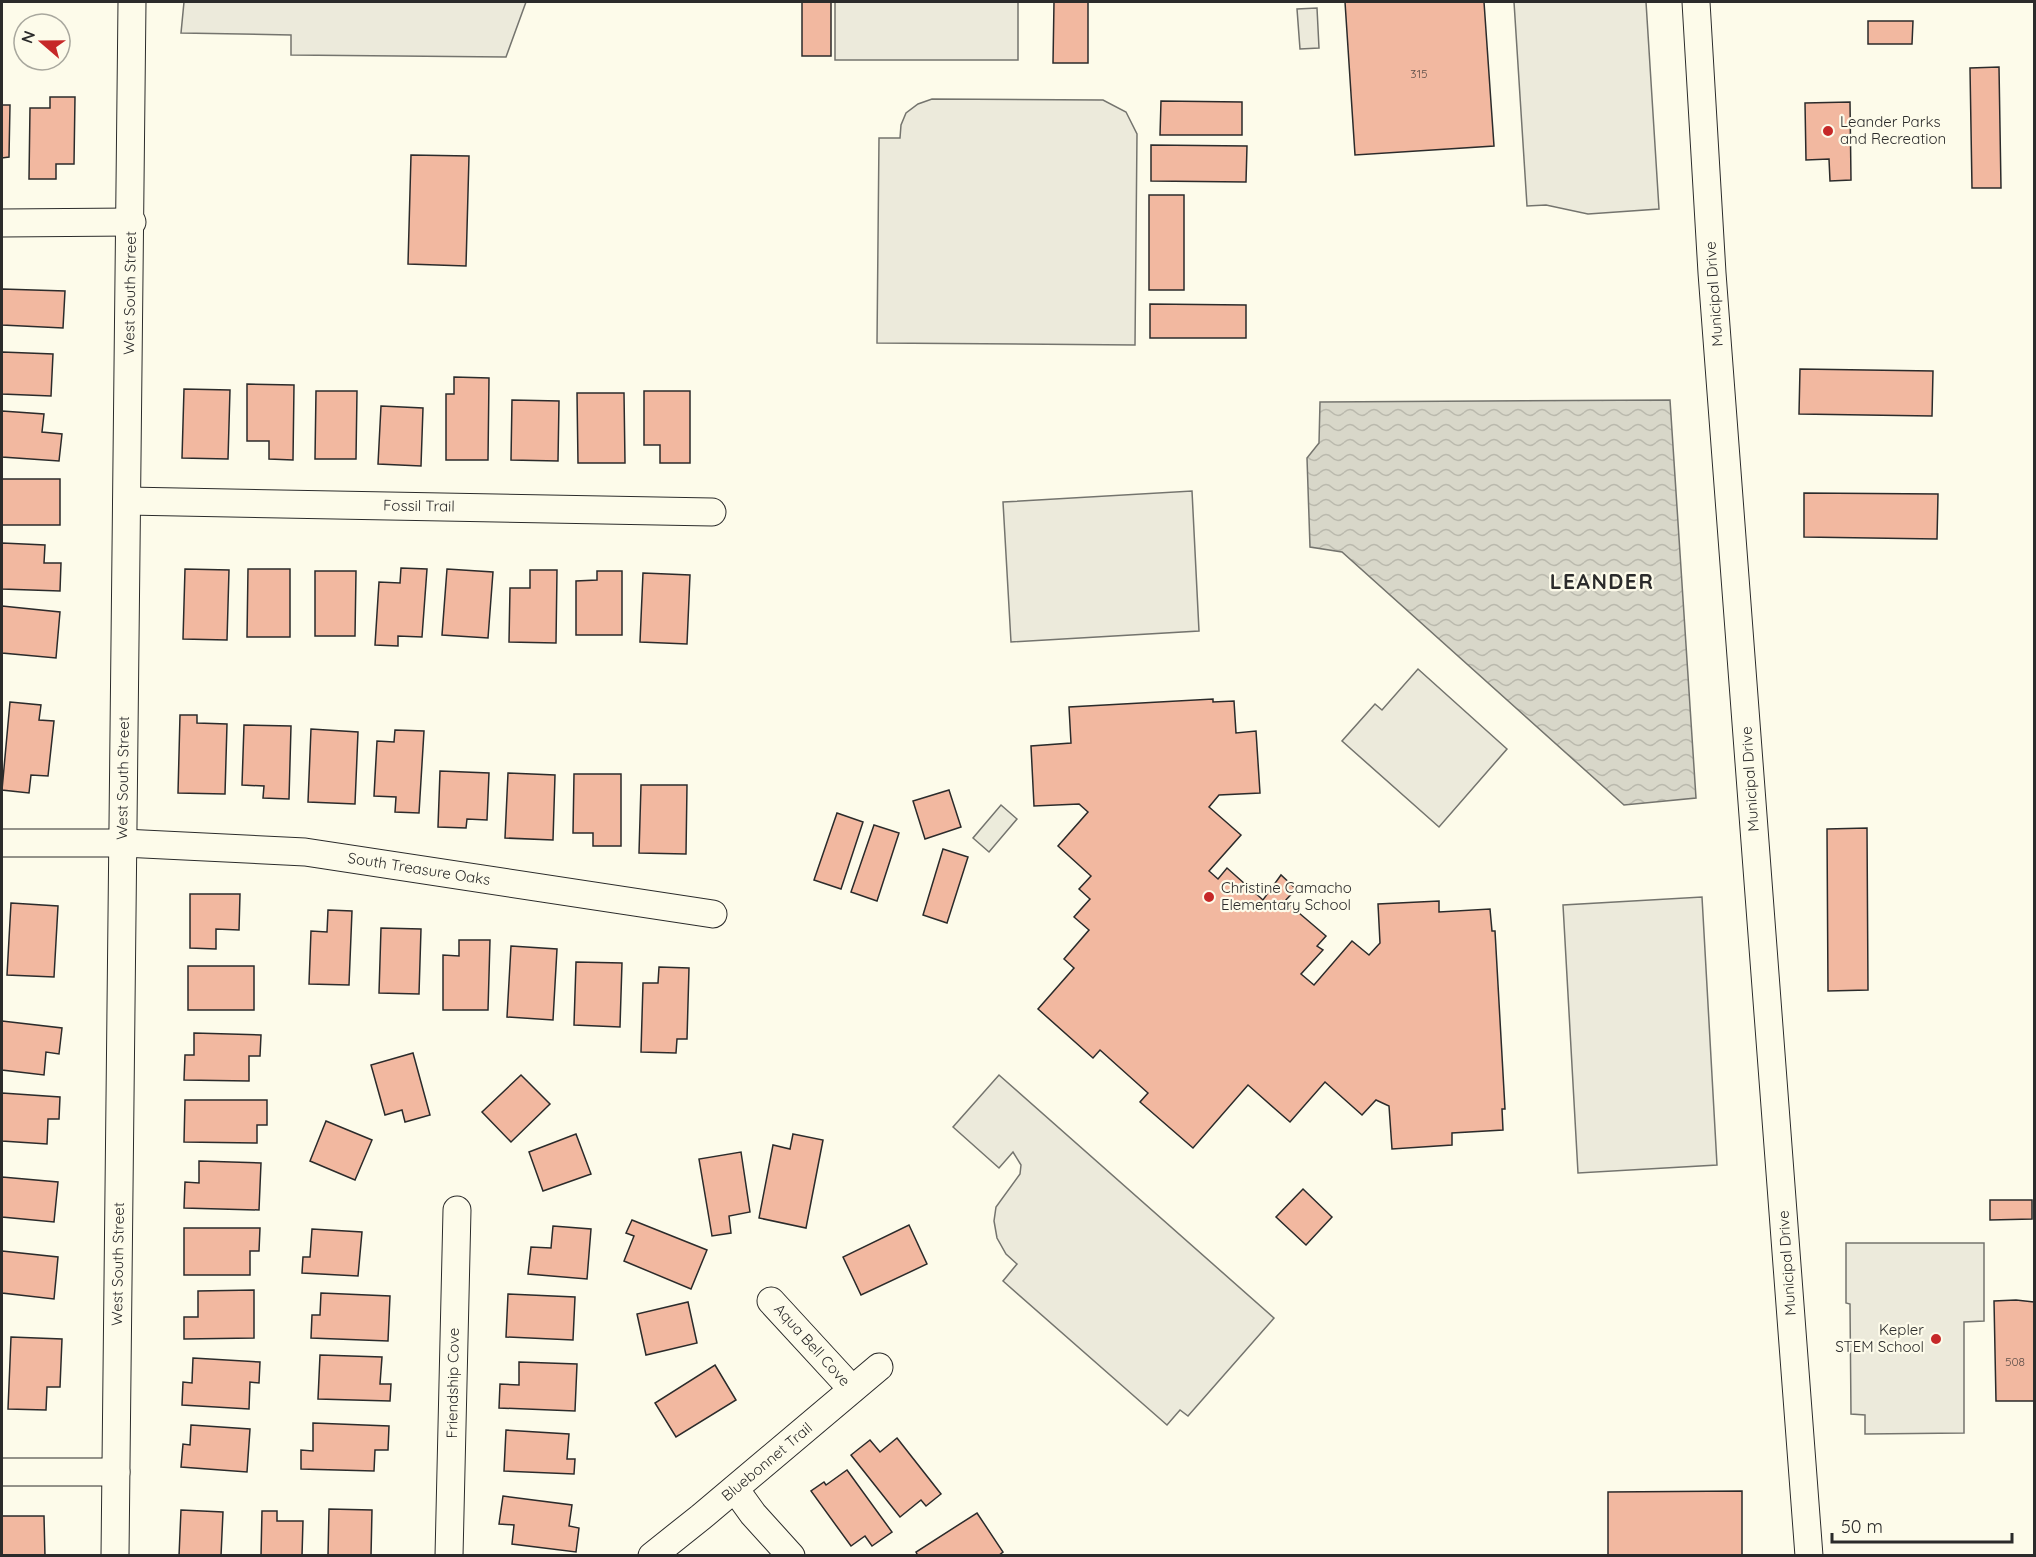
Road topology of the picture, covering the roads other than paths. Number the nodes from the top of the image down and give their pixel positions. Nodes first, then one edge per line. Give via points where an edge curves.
1 (132, 2) edge
2 (1696, 2) edge
3 (132, 222) junction
4 (2, 223) edge
5 (126, 501) junction
6 (712, 512) dead end
7 (2, 843) edge
8 (123, 843) junction
9 (713, 914) dead end
10 (457, 1210) dead end
11 (771, 1301) dead end
12 (879, 1367) dead end
13 (852, 1389) junction
14 (2, 1472) edge
15 (116, 1472) junction
16 (735, 1489) junction
17 (115, 1556) edge
18 (449, 1556) edge
19 (652, 1556) edge
20 (791, 1556) edge
21 (1809, 1556) edge

1 - 3 street, West South Street
2 - 21 street, Municipal Drive via 1712,273
3 - 4 street
3 - 5 street, West South Street
5 - 6 street, Fossil Trail
5 - 8 street, West South Street
7 - 8 street, South Treasure Oaks
8 - 9 street, South Treasure Oaks via 304,852
8 - 15 street, West South Street
10 - 18 street, Friendship Cove
11 - 13 street, Aqua Bell Cove
12 - 13 street, Bluebonnet Trail
13 - 16 street, Bluebonnet Trail
14 - 15 street
15 - 17 street, West South Street
16 - 19 street, Bluebonnet Trail
16 - 20 street

